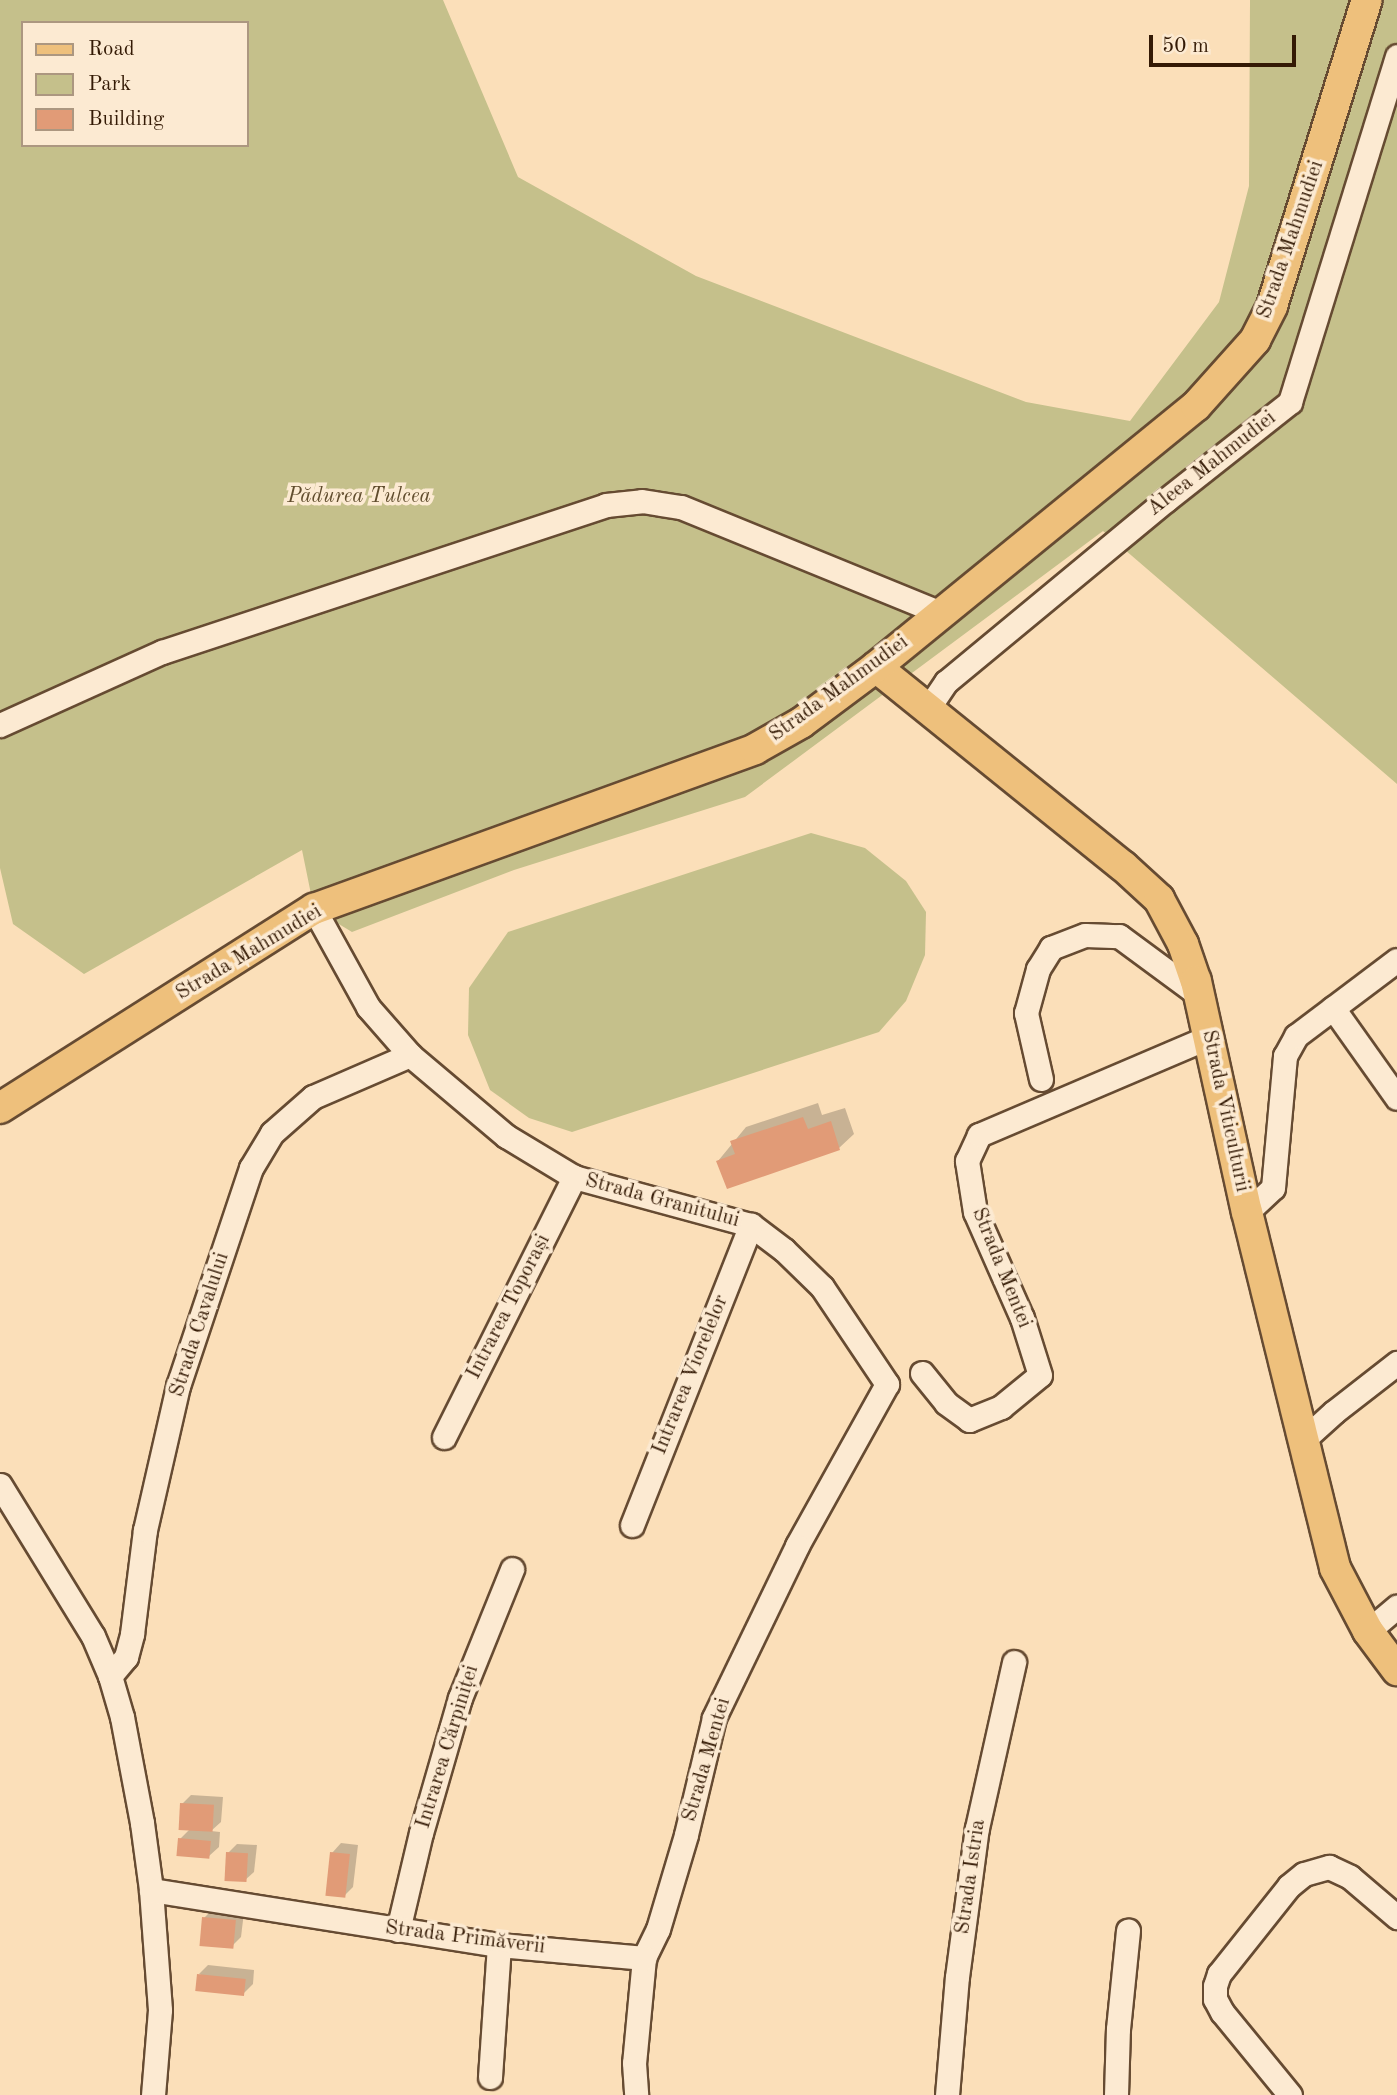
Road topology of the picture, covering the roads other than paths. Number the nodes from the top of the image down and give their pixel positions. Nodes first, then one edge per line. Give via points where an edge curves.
1 (1367, 0) edge
2 (1397, 56) edge
3 (941, 613) junction
4 (876, 667) junction
5 (927, 710) junction
6 (0, 725) edge
7 (314, 909) junction
8 (1397, 960) edge
9 (1199, 995) junction
10 (1333, 1008) junction
11 (1209, 1037) junction
12 (410, 1055) junction
13 (1041, 1079) dead end
14 (1397, 1098) edge
15 (0, 1108) edge
16 (574, 1177) junction
17 (1247, 1212) junction
18 (751, 1225) junction
19 (1397, 1363) edge
20 (922, 1373) dead end
21 (887, 1384) joint
22 (444, 1437) dead end
23 (1302, 1441) junction
24 (0, 1485) edge
25 (632, 1525) dead end
26 (512, 1569) dead end
27 (1397, 1607) edge
28 (1368, 1631) junction
29 (1014, 1662) dead end
30 (1397, 1670) edge
31 (110, 1676) junction
32 (151, 1890) junction
33 (1397, 1917) edge
34 (398, 1930) junction
35 (1128, 1931) dead end
36 (499, 1945) junction
37 (644, 1958) junction
38 (489, 2077) dead end
39 (153, 2095) edge
40 (636, 2095) edge
41 (947, 2095) edge
42 (1116, 2095) edge
43 (1290, 2095) edge

1 - 3 main road, Strada Mahmudiei via 1272,306 1255,340 1196,406
2 - 5 street, Aleea Mahmudiei via 1290,402 946,682
3 - 4 main road, Strada Mahmudiei
3 - 6 street via 681,507 642,501 606,505 162,652
4 - 5 main road, Strada Viticulturii
4 - 7 main road, Strada Mahmudiei via 801,723 755,749
5 - 9 main road, Strada Viticulturii via 1159,899 1183,944
7 - 12 street, Strada Granitului via 368,1007
7 - 15 main road, Strada Mahmudiei
8 - 10 street
9 - 11 main road, Strada Viticulturii
9 - 13 street via 1119,936 1086,935 1051,948 1038,969 1026,1013
10 - 14 street
10 - 17 street via 1296,1036 1285,1056 1273,1188
11 - 17 main road, Strada Viticulturii
11 - 20 street, Strada Mentei via 979,1135 967,1161 975,1212 1022,1318 1040,1375 1001,1407 969,1420 946,1403
12 - 16 street, Strada Granitului via 506,1136
12 - 31 street, Strada Cavalului via 313,1097 272,1133 251,1168 178,1386 145,1530 132,1633 126,1657
16 - 18 street, Strada Granitului
16 - 22 street, Intrarea Toporași
17 - 23 main road, Strada Viticulturii
18 - 21 street, Strada Granitului via 822,1287
18 - 25 street, Intrarea Viorelelor
19 - 23 street
21 - 37 street, Strada Mentei via 797,1546 714,1718 679,1858 658,1929
23 - 28 main road, Strada Viticulturii via 1335,1568
24 - 31 street via 93,1636
26 - 34 street, Intrarea Cărpiniței via 460,1698
27 - 28 street
28 - 30 main road, Strada Viticulturii
29 - 41 street, Strada Istria via 977,1828
31 - 32 street via 122,1717
32 - 34 street, Strada Primăverii
32 - 39 street via 160,2010
33 - 43 street via 1350,1877 1329,1867 1304,1874 1289,1886 1220,1974 1214,1986 1222,2012
34 - 36 street, Strada Primăverii
35 - 42 street
36 - 37 street, Strada Primăverii
36 - 38 street
37 - 40 street via 634,2063

